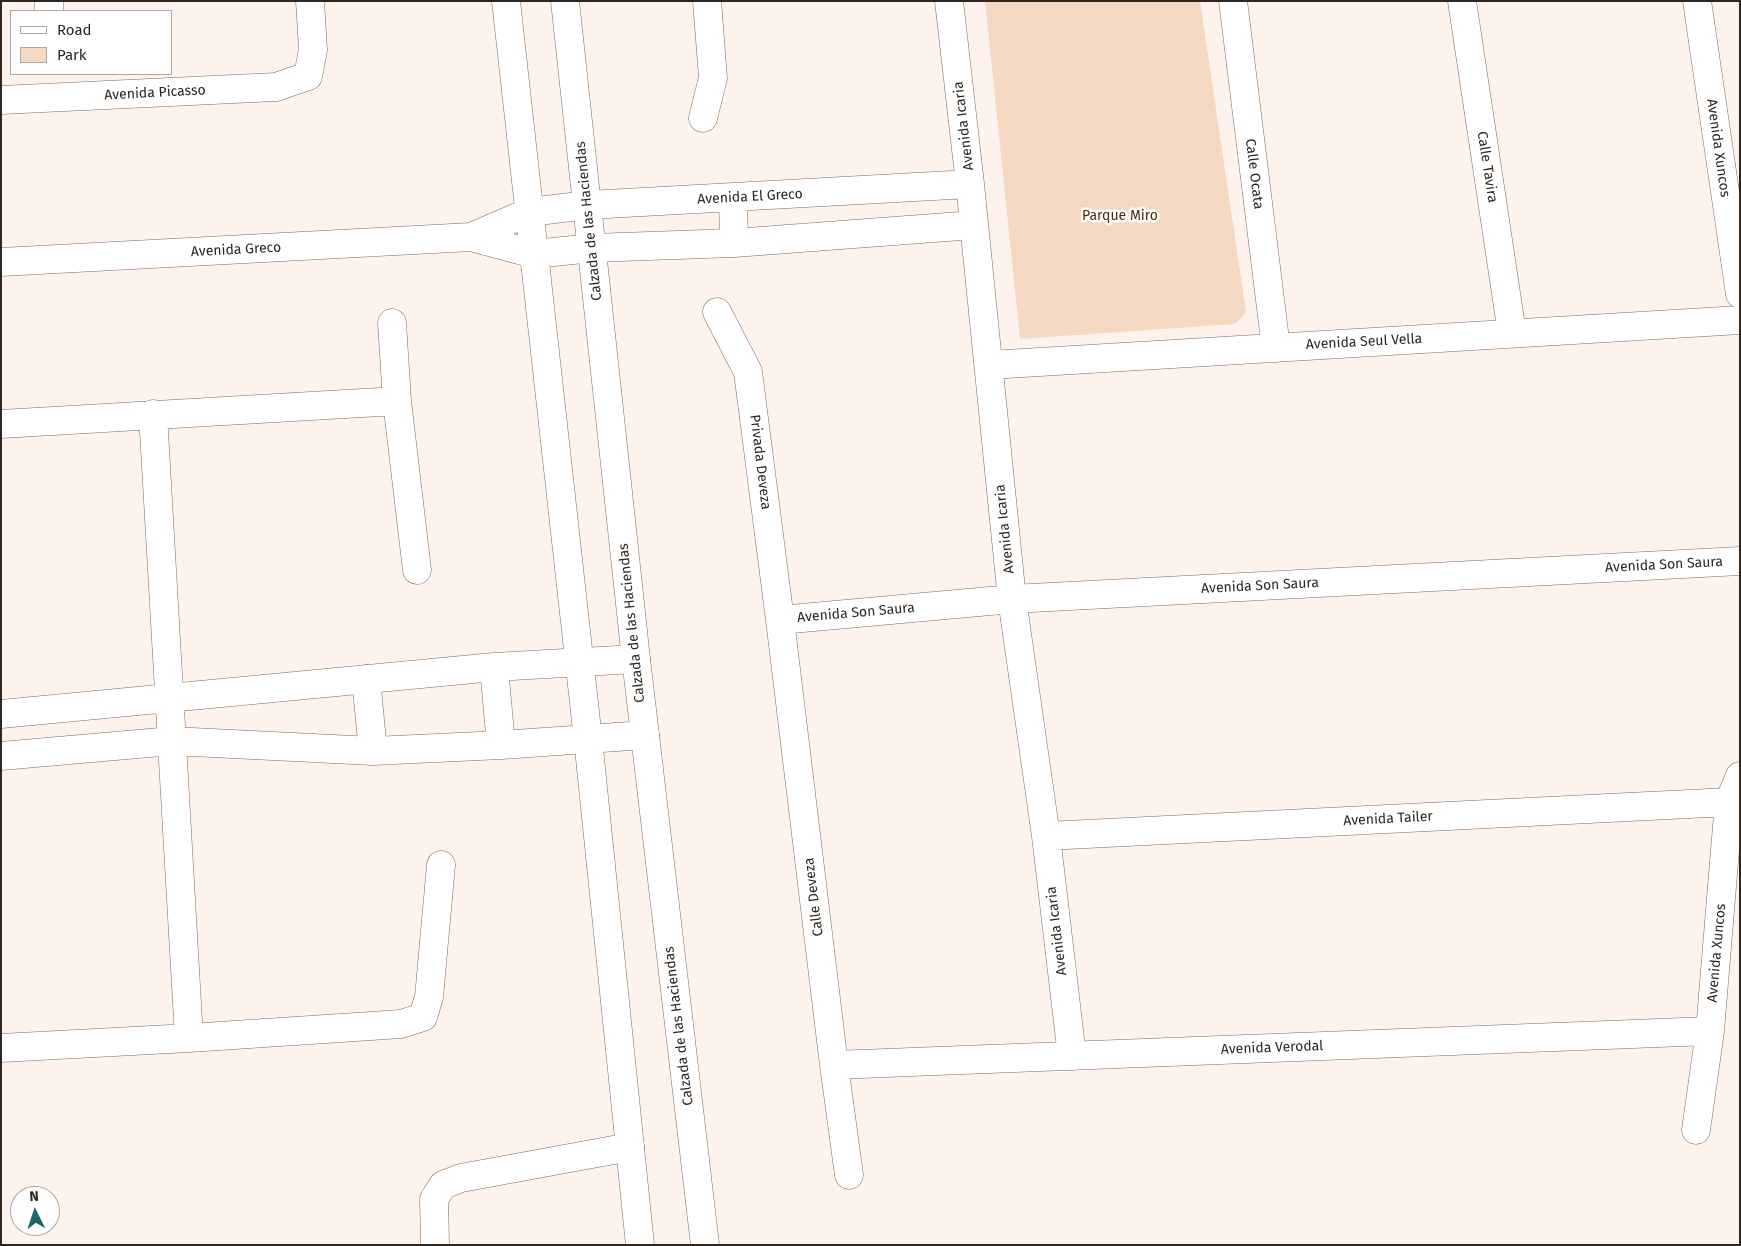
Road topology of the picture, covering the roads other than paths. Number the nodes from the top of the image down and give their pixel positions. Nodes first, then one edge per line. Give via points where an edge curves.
1 (310, 1) edge
2 (506, 1) edge
3 (565, 1) edge
4 (707, 1) edge
5 (949, 1) edge
6 (1233, 1) edge
7 (1462, 1) edge
8 (1697, 1) edge
9 (54, 86) edge
10 (1, 100) edge
11 (703, 118) dead end
12 (970, 184) junction
13 (733, 198) junction
14 (634, 204) junction
15 (588, 205) junction
16 (529, 212) junction
17 (974, 225) junction
18 (471, 238) junction
19 (734, 243) junction
20 (638, 247) junction
21 (592, 248) junction
22 (534, 254) junction
23 (1, 262) edge
24 (1740, 294) edge
25 (716, 312) dead end
26 (1740, 320) edge
27 (392, 323) dead end
28 (1512, 333) junction
29 (1276, 348) junction
30 (988, 365) junction
31 (397, 401) junction
32 (153, 414) junction
33 (1, 424) edge
34 (1740, 561) edge
35 (417, 570) dead end
36 (1012, 599) junction
37 (780, 620) junction
38 (636, 660) junction
39 (578, 663) junction
40 (494, 667) junction
41 (366, 679) junction
42 (170, 698) junction
43 (1, 714) edge
44 (645, 735) junction
45 (588, 739) junction
46 (172, 741) junction
47 (501, 745) junction
48 (373, 751) junction
49 (1, 756) edge
50 (1740, 776) edge
51 (1729, 802) junction
52 (1046, 836) junction
53 (441, 865) dead end
54 (1710, 1031) junction
55 (189, 1038) junction
56 (1, 1048) edge
57 (1072, 1056) junction
58 (834, 1065) junction
59 (1696, 1130) dead end
60 (630, 1147) junction
61 (849, 1175) dead end
62 (436, 1245) edge
63 (640, 1245) edge
64 (705, 1245) edge

1 - 9 street, Avenida Picasso via 313,50 308,76 276,87
2 - 16 street
3 - 15 street, Calzada de las Haciendas
4 - 11 street via 713,78
5 - 12 street, Avenida Icaria
6 - 29 street, Calle Ocata
7 - 28 street, Calle Tavira
8 - 24 street, Avenida Xuncos
9 - 10 street, Avenida Picasso
12 - 13 street, Avenida El Greco
12 - 17 street, Avenida Icaria
13 - 14 street, Avenida El Greco
13 - 19 street
14 - 15 street, Avenida El Greco
14 - 20 street
15 - 16 street, Avenida El Greco
15 - 21 street, Calzada de las Haciendas
16 - 18 street, Avenida Greco
16 - 22 street
17 - 19 street
17 - 30 street, Avenida Icaria
18 - 22 street, Avenida Greco
18 - 23 street, Avenida Greco
19 - 20 street
20 - 21 street
21 - 22 street
21 - 38 street, Calzada de las Haciendas
22 - 39 street
25 - 37 street, Privada Deveza via 748,372
26 - 28 street, Avenida Seul Vella
27 - 31 street
28 - 29 street, Avenida Seul Vella
29 - 30 street, Avenida Seul Vella
30 - 36 street, Avenida Icaria
31 - 32 street
31 - 35 street
32 - 33 street
32 - 42 street
34 - 36 street, Avenida Son Saura
36 - 37 street, Avenida Son Saura
36 - 52 street, Avenida Icaria
37 - 58 street, Calle Deveza
38 - 39 street
38 - 44 street, Calzada de las Haciendas
39 - 40 street
39 - 45 street
40 - 41 street
40 - 47 street
41 - 42 street
41 - 48 street
42 - 43 street
42 - 46 street
44 - 45 street
44 - 64 street, Calzada de las Haciendas
45 - 47 street
45 - 60 street
46 - 48 street
46 - 49 street
46 - 55 street
47 - 48 street
50 - 51 street, Avenida Xuncos
51 - 52 street, Avenida Tailer
51 - 54 street, Avenida Xuncos
52 - 57 street, Avenida Icaria
53 - 55 street via 429,997 423,1017 401,1024
54 - 57 street, Avenida Verodal
54 - 59 street, Avenida Xuncos
55 - 56 street
57 - 58 street, Avenida Verodal
58 - 61 street, Calle Deveza
60 - 62 street via 461,1178 443,1185 434,1198
60 - 63 street

